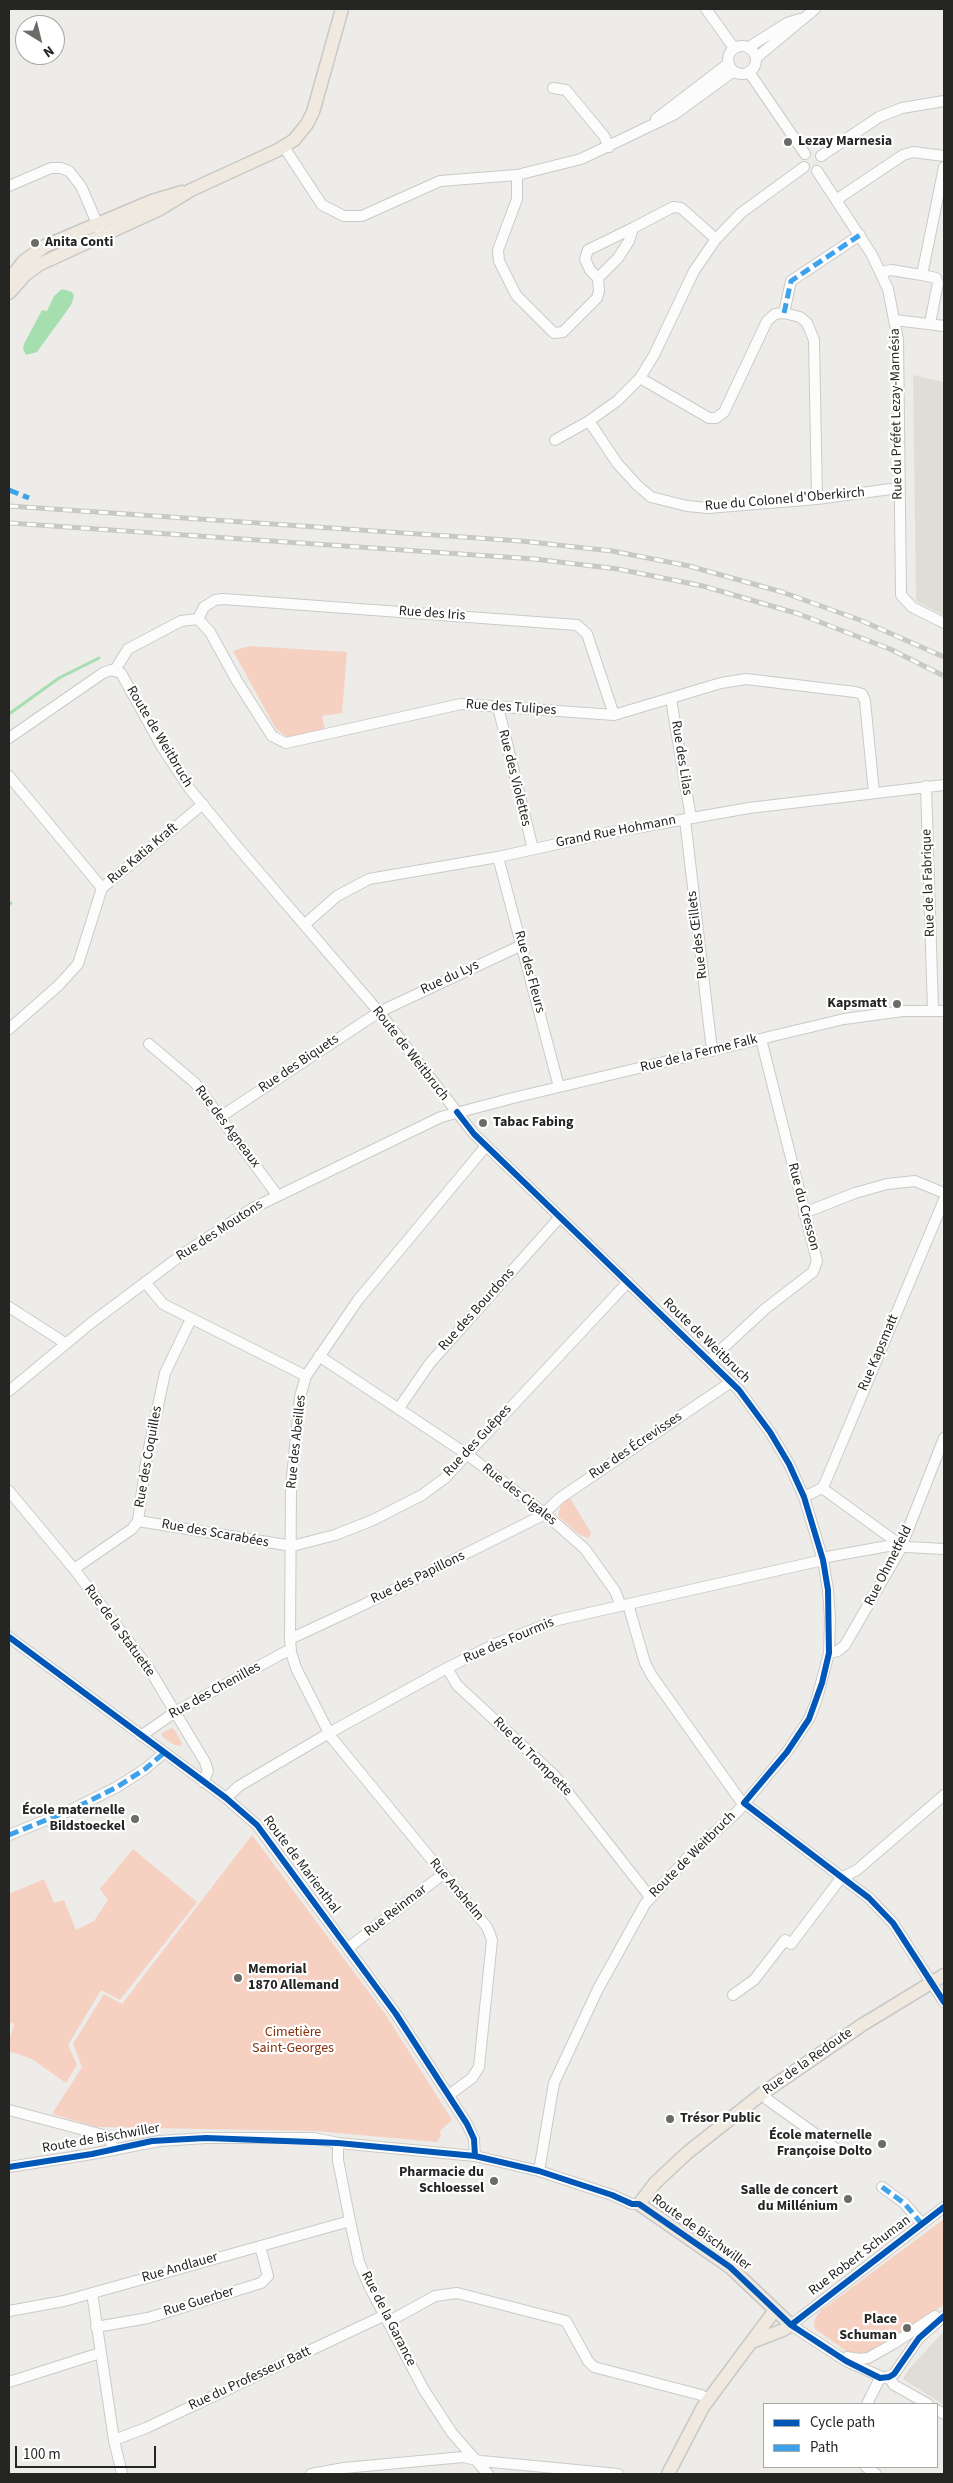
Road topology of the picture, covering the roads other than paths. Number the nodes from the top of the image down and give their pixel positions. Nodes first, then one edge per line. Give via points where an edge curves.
1 (342, 9) edge
2 (706, 9) edge
3 (815, 9) edge
4 (801, 19) junction
5 (749, 47) junction
6 (734, 48) junction
7 (756, 58) junction
8 (731, 67) junction
9 (749, 72) junction
10 (553, 88) dead end
11 (944, 101) edge
12 (284, 147) junction
13 (609, 147) junction
14 (806, 154) junction
15 (820, 156) junction
16 (944, 156) edge
17 (804, 167) junction
18 (944, 167) edge
19 (817, 171) junction
20 (517, 175) junction
21 (9, 186) edge
22 (836, 200) junction
23 (633, 228) junction
24 (100, 232) junction
25 (860, 235) junction
26 (716, 239) junction
27 (882, 272) junction
28 (922, 275) junction
29 (598, 278) junction
30 (9, 280) edge
31 (9, 292) edge
32 (784, 313) junction
33 (895, 320) junction
34 (930, 323) junction
35 (944, 326) edge
36 (640, 378) junction
37 (590, 421) junction
38 (555, 440) dead end
39 (898, 488) junction
40 (817, 499) junction
41 (198, 619) junction
42 (944, 623) edge
43 (115, 670) junction
44 (671, 698) junction
45 (498, 707) junction
46 (614, 715) junction
47 (9, 738) edge
48 (9, 776) edge
49 (944, 785) edge
50 (926, 786) junction
51 (874, 793) junction
52 (203, 804) junction
53 (688, 818) junction
54 (532, 849) junction
55 (498, 857) junction
56 (102, 888) junction
57 (304, 925) junction
58 (522, 945) junction
59 (933, 1010) junction
60 (944, 1011) edge
61 (379, 1012) junction
62 (9, 1029) edge
63 (761, 1039) junction
64 (149, 1044) dead end
65 (712, 1051) junction
66 (559, 1087) junction
67 (456, 1112) junction
68 (220, 1117) junction
69 (486, 1146) junction
70 (944, 1193) edge
71 (277, 1195) junction
72 (944, 1200) edge
73 (804, 1213) junction
74 (560, 1217) junction
75 (145, 1282) junction
76 (628, 1282) junction
77 (9, 1307) edge
78 (191, 1319) junction
79 (65, 1343) junction
80 (319, 1356) junction
81 (709, 1361) junction
82 (306, 1376) junction
83 (731, 1382) junction
84 (9, 1391) edge
85 (399, 1408) junction
86 (944, 1438) edge
87 (468, 1455) junction
88 (822, 1488) junction
89 (9, 1491) edge
90 (804, 1497) junction
91 (544, 1513) junction
92 (138, 1521) junction
93 (292, 1546) junction
94 (902, 1546) junction
95 (944, 1549) edge
96 (823, 1560) junction
97 (74, 1569) junction
98 (624, 1605) junction
99 (9, 1637) edge
100 (290, 1639) junction
101 (291, 1652) junction
102 (829, 1653) junction
103 (447, 1668) junction
104 (175, 1712) junction
105 (329, 1733) junction
106 (141, 1736) junction
107 (164, 1753) junction
108 (203, 1782) junction
109 (944, 1795) edge
110 (226, 1798) junction
111 (744, 1804) junction
112 (9, 1835) edge
113 (443, 1874) junction
114 (842, 1878) junction
115 (650, 1897) junction
116 (348, 1948) junction
117 (944, 1975) edge
118 (932, 1983) junction
119 (733, 1996) dead end
120 (944, 2002) edge
121 (763, 2093) junction
122 (449, 2095) junction
123 (9, 2110) edge
124 (338, 2143) junction
125 (835, 2148) dead end
126 (115, 2150) junction
127 (475, 2156) junction
128 (9, 2167) edge
129 (539, 2171) junction
130 (882, 2186) dead end
131 (639, 2204) junction
132 (944, 2207) edge
133 (350, 2222) junction
134 (922, 2224) junction
135 (260, 2246) junction
136 (92, 2293) junction
137 (775, 2310) junction
138 (944, 2310) edge
139 (9, 2311) edge
140 (944, 2316) edge
141 (386, 2319) junction
142 (791, 2324) junction
143 (96, 2327) junction
144 (752, 2342) junction
145 (832, 2351) junction
146 (878, 2352) junction
147 (100, 2353) junction
148 (897, 2368) junction
149 (880, 2376) junction
150 (9, 2382) edge
151 (708, 2399) junction
152 (923, 2402) edge
153 (867, 2403) edge
154 (114, 2440) junction
155 (472, 2458) junction
156 (122, 2474) edge
157 (311, 2474) edge
158 (488, 2474) edge
159 (618, 2474) edge
160 (668, 2474) edge

1 - 12 main road via 313,112 298,135
2 - 6 street
3 - 4 street
4 - 5 street via 787,23
4 - 7 street
5 - 6 street
5 - 7 street
6 - 8 street via 729,55
7 - 9 street via 755,66
8 - 9 street via 740,74
8 - 13 street via 669,107 652,124
9 - 14 street
10 - 13 street via 566,90 604,136
11 - 15 street via 902,108 880,117
12 - 20 street via 322,205 344,216 367,214 440,181
12 - 24 main road via 191,190 158,210
13 - 20 street via 574,161
14 - 15 street via 812,152
14 - 17 street via 802,162
15 - 19 street via 822,163
16 - 22 street via 913,152 903,155
17 - 19 street via 811,172
17 - 26 street via 741,213
18 - 28 street
19 - 22 street, Rue du Préfet Lezay-Marnésia
20 - 29 street via 517,199 498,250 499,261 516,295 554,333 563,332 596,298
21 - 24 street via 47,169 65,169 78,179
22 - 25 street, Rue du Préfet Lezay-Marnésia
23 - 26 street via 673,207 681,208
23 - 29 street via 618,258
23 - 29 street via 588,250 585,259
24 - 30 main road via 37,251
24 - 31 main road via 33,268
25 - 27 street, Rue du Préfet Lezay-Marnésia
25 - 32 street via 791,282
26 - 36 street via 694,271
27 - 28 street via 891,270
27 - 33 street, Rue du Préfet Lezay-Marnésia
28 - 34 street via 936,278 938,283
32 - 36 street via 775,314 767,321 724,412 716,418 703,414
32 - 40 street via 800,317 807,323 814,340
33 - 34 street
33 - 39 street, Rue du Préfet Lezay-Marnésia via 898,340
34 - 35 street
36 - 37 street
37 - 38 street
37 - 40 street, Rue du Colonel d'Oberkirch via 617,463 651,497 708,508
39 - 40 street, Rue du Colonel d'Oberkirch
39 - 42 street, Rue du Préfet Lezay-Marnésia via 901,595 912,607
41 - 43 street via 181,621 128,649
41 - 45 street, Rue des Tulipes via 210,632 272,736 286,743 461,704
41 - 46 street, Rue des Iris via 204,607 223,599 577,625 587,634
43 - 47 street via 103,673
43 - 52 street, Route de Weitbruch via 121,673 171,761
44 - 46 street, Rue des Tulipes
44 - 51 street, Rue des Tulipes via 746,679 862,694
44 - 53 street, Rue des Lilas
45 - 46 street, Rue des Tulipes
45 - 54 street, Rue des Violettes
48 - 56 street
49 - 50 street, Grand Rue Hohmann
50 - 51 street, Grand Rue Hohmann
50 - 59 street, Rue de la Fabrique
51 - 53 street, Grand Rue Hohmann
52 - 56 street, Rue Katia Kraft
52 - 57 street, Route de Weitbruch
53 - 54 street, Grand Rue Hohmann
53 - 65 street, Rue des Œillets
54 - 55 street, Grand Rue Hohmann
55 - 57 street, Grand Rue Hohmann via 369,879 337,896
55 - 58 street, Rue des Fleurs
56 - 62 street, Rue Katia Kraft via 78,964
57 - 61 street, Route de Weitbruch
58 - 61 street, Rue du Lys
58 - 66 street, Rue des Fleurs
59 - 60 street, Rue de la Ferme Falk
59 - 63 street, Rue de la Ferme Falk via 861,1016
61 - 67 street, Route de Weitbruch
61 - 68 street, Rue des Biquets
63 - 65 street, Rue de la Ferme Falk
63 - 73 street, Rue du Cresson
64 - 68 street, Rue des Agneaux via 195,1083
65 - 66 street, Rue de la Ferme Falk
66 - 67 street, Rue de la Ferme Falk
67 - 69 street, Route de Weitbruch
67 - 71 street, Rue des Moutons
68 - 71 street, Rue des Agneaux
69 - 74 street, Route de Weitbruch
69 - 80 street, Rue des Abeilles via 358,1300
70 - 73 street via 915,1181 888,1184
71 - 75 street, Rue des Moutons
72 - 88 street, Rue Kapsmatt
73 - 81 street, Rue du Cresson via 817,1261 813,1272 765,1309
74 - 76 street, Route de Weitbruch
74 - 85 street, Rue des Bourdons via 430,1363
75 - 78 street via 163,1304
75 - 79 street, Rue des Moutons
76 - 81 street, Route de Weitbruch
76 - 87 street, Rue des Guêpes
77 - 79 street
78 - 82 street
78 - 92 street, Rue des Coquilles via 165,1373 146,1462
79 - 84 street, Rue des Moutons
80 - 82 street, Rue des Abeilles
80 - 85 street, Rue des Cigales
81 - 83 street, Route de Weitbruch
82 - 93 street, Rue des Abeilles via 300,1397 292,1487
83 - 90 street, Route de Weitbruch via 770,1432
83 - 91 street, Rue des Écrevisses via 560,1498
85 - 87 street, Rue des Cigales
86 - 94 street, Rue Ohmetfeld
87 - 91 street, Rue des Cigales
87 - 93 street, Rue des Guêpes via 422,1495 335,1535
88 - 90 street
88 - 94 street
89 - 97 street, Rue de la Statuette
90 - 96 street, Route de Weitbruch
91 - 98 street, Rue des Cigales via 585,1549
91 - 100 street, Rue des Papillons via 455,1560
92 - 93 street, Rue des Scarabées
92 - 97 street, Rue des Coquilles via 132,1530
93 - 100 street, Rue des Abeilles
94 - 95 street, Rue des Fourmis
94 - 96 street, Rue des Fourmis
94 - 102 street, Rue Ohmetfeld via 846,1645
96 - 98 street, Rue des Fourmis
96 - 102 street, Route de Weitbruch via 828,1590
97 - 104 street, Rue de la Statuette via 148,1667
98 - 103 street, Rue des Fourmis via 526,1631
98 - 111 street, Rue des Cigales via 652,1676
99 - 106 street, Route de Marienthal
100 - 101 street, Rue des Abeilles
101 - 104 street, Rue des Chenilles via 285,1652
101 - 105 street, Rue des Abeilles
102 - 111 street, Route de Weitbruch via 809,1718 787,1752
103 - 105 street, Rue des Fourmis
103 - 115 street, Rue du Trompette via 457,1685 555,1776
104 - 106 street, Rue des Chenilles
104 - 108 street, Rue de la Statuette via 205,1762 208,1771
105 - 110 street, Rue des Fourmis via 239,1786
105 - 113 street, Rue Anshelm
106 - 107 street, Route de Marienthal
107 - 108 street, Route de Marienthal
107 - 112 street via 117,1786
108 - 110 street, Route de Marienthal
109 - 114 street via 857,1870
110 - 116 street, Route de Marienthal via 257,1825
111 - 114 street, Rue des Cigales
111 - 115 street, Route de Weitbruch
113 - 116 street, Rue Reinmar
113 - 122 street, Rue Anshelm via 487,1927 492,1940 478,2067 472,2078
114 - 118 street, Rue des Cigales via 869,1898 894,1923
114 - 119 street via 791,1944 784,1940 754,1980
115 - 129 street, Route de Weitbruch via 598,1989 554,2084
116 - 122 street, Route de Marienthal
117 - 118 main road, Rue de la Redoute
118 - 120 street, Rue des Cigales
118 - 121 main road, Rue de la Redoute via 862,2025
121 - 125 street via 768,2100
121 - 131 main road, Rue de la Redoute via 687,2153
122 - 127 street, Route de Marienthal via 474,2140
123 - 126 street via 107,2136
124 - 126 street, Route de Bischwiller via 181,2138
124 - 127 street, Route de Bischwiller
124 - 133 street, Rue de la Garance via 338,2160
126 - 128 street, Route de Bischwiller
127 - 129 street, Route de Bischwiller
129 - 131 street, Route de Bischwiller
130 - 134 street via 904,2203
131 - 137 main road, Route de Bischwiller via 730,2267
132 - 134 street, Rue Robert Schuman
133 - 135 street, Rue Andlauer
133 - 141 street, Rue de la Garance via 359,2262
134 - 142 street, Rue Robert Schuman
135 - 136 street, Rue Andlauer
135 - 143 street, Rue Guerber via 268,2276 261,2282 148,2318
136 - 139 street, Rue Andlauer
136 - 143 street
137 - 142 main road, Route de Bischwiller
137 - 144 main road
138 - 146 street
140 - 148 street via 919,2338
141 - 151 street, Rue du Professeur Batt via 435,2296 457,2293 566,2321 594,2368
141 - 154 street, Rue du Professeur Batt
141 - 155 street, Rue de la Garance via 424,2390
142 - 144 main road
142 - 145 street
143 - 147 street
144 - 151 main road
145 - 146 street via 859,2359
145 - 149 street
146 - 148 street via 888,2351 895,2356
146 - 149 street via 870,2364
147 - 150 street
147 - 154 street
148 - 149 street
149 - 152 street
149 - 153 street
151 - 160 main road
154 - 156 street
155 - 157 street via 344,2468
155 - 158 street, Rue de la Garance
155 - 159 street

